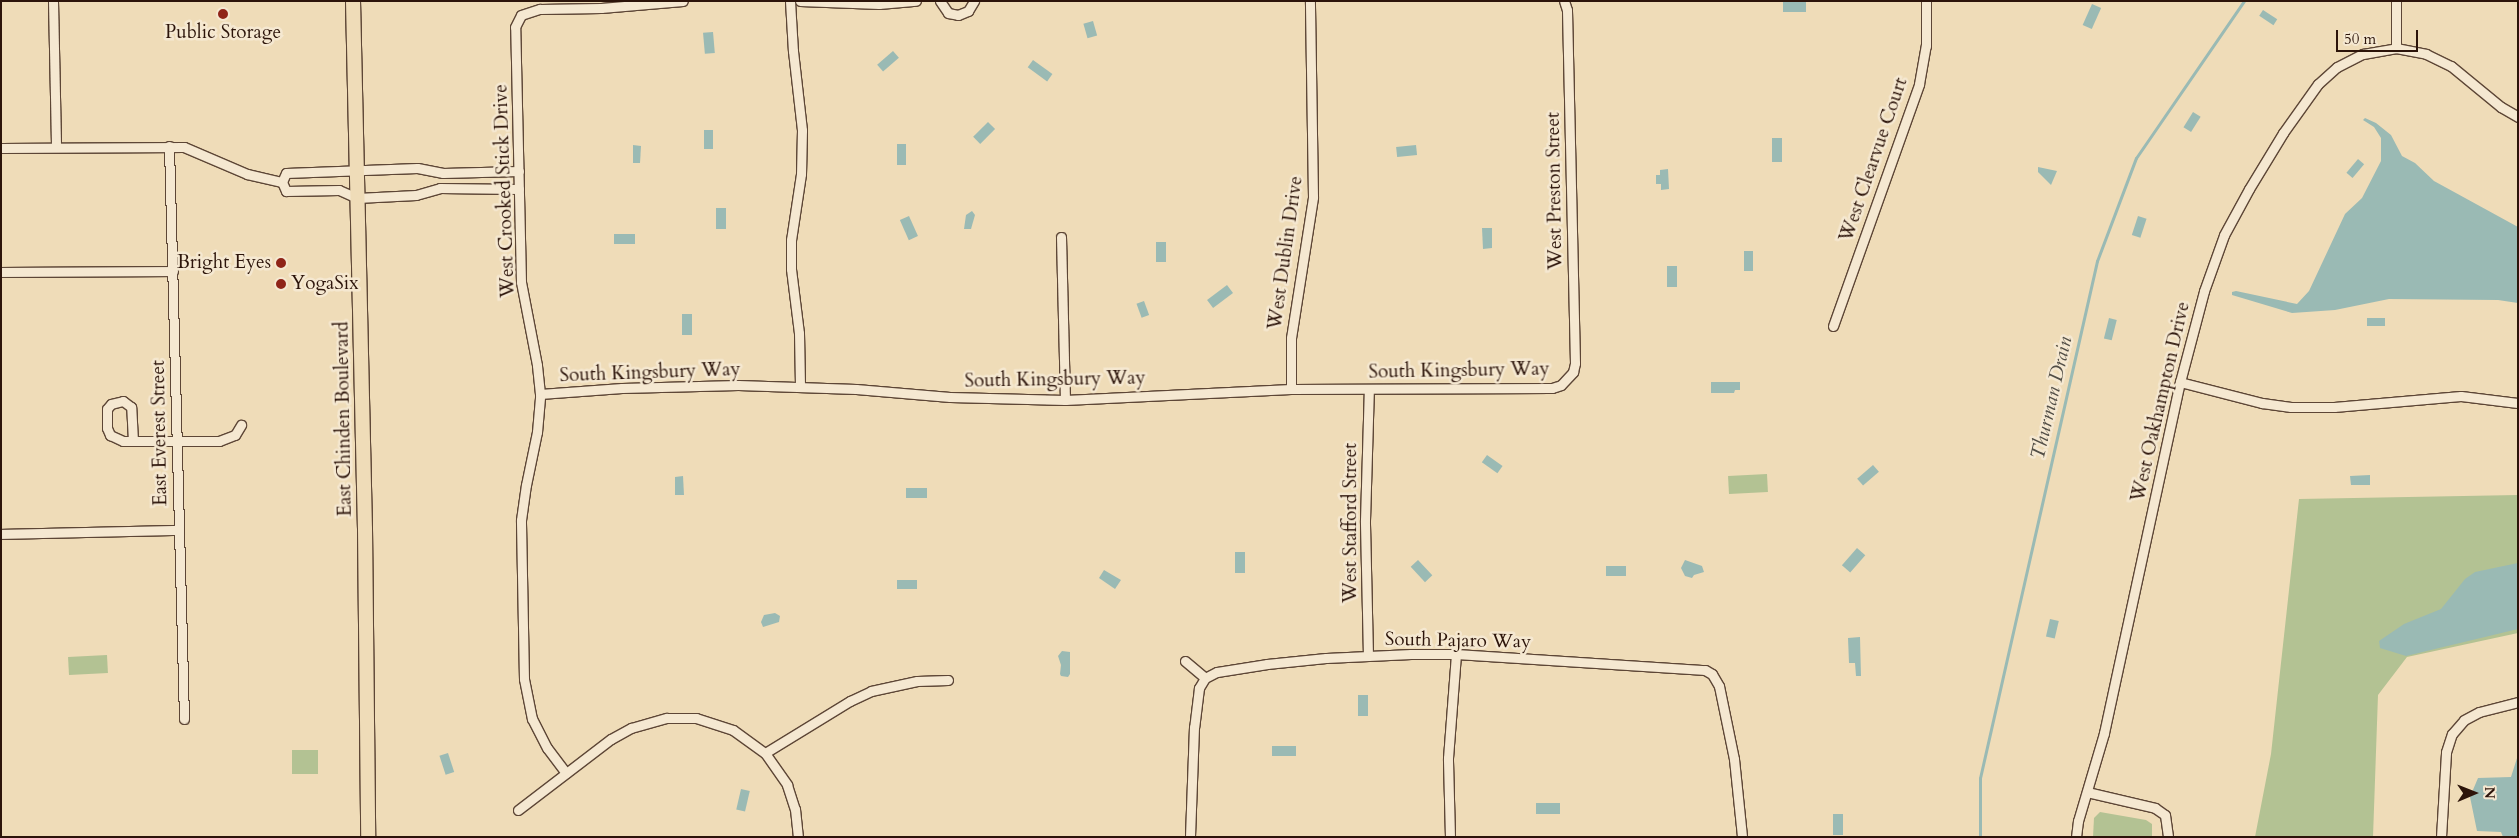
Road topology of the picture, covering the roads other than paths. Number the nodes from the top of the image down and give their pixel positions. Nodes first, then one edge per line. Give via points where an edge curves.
1 (53, 1) edge
2 (353, 1) edge
3 (676, 1) edge
4 (682, 1) edge
5 (790, 1) edge
6 (800, 1) edge
7 (916, 1) edge
8 (940, 1) edge
9 (974, 1) edge
10 (1310, 1) edge
11 (1564, 1) edge
12 (1926, 1) edge
13 (2396, 1) edge
14 (2396, 48) junction
15 (2518, 118) edge
16 (169, 146) junction
17 (56, 147) junction
18 (1, 148) edge
19 (356, 172) junction
20 (519, 172) junction
21 (282, 182) junction
22 (519, 189) junction
23 (357, 198) junction
24 (1061, 236) dead end
25 (173, 271) junction
26 (1, 272) edge
27 (1833, 326) dead end
28 (1567, 378) joint
29 (2180, 382) junction
30 (800, 386) junction
31 (1291, 389) junction
32 (1369, 389) junction
33 (540, 394) junction
34 (1065, 400) junction
35 (2518, 402) edge
36 (241, 425) dead end
37 (133, 441) junction
38 (177, 441) junction
39 (179, 530) junction
40 (1, 534) edge
41 (1456, 654) junction
42 (1368, 656) junction
43 (1184, 661) dead end
44 (1205, 678) junction
45 (948, 680) dead end
46 (2518, 702) edge
47 (184, 719) dead end
48 (765, 753) junction
49 (566, 773) junction
50 (2087, 792) junction
51 (518, 810) dead end
52 (368, 837) edge
53 (798, 837) edge
54 (1190, 837) edge
55 (1450, 837) edge
56 (1742, 837) edge
57 (2076, 837) edge
58 (2168, 837) edge
59 (2441, 837) edge

1 - 17 street
2 - 19 main road, East Chinden Boulevard
3 - 4 street
3 - 20 street, West Crooked Stick Drive via 601,8 540,9 521,15 515,27
5 - 30 street via 802,130 791,269 799,333
6 - 7 street via 879,4
8 - 9 street via 948,13 958,16 968,11
10 - 31 street, West Dublin Drive via 1313,197 1291,338
11 - 28 street, West Preston Street via 1567,10 1575,363
12 - 27 street, West Clearvue Court via 1926,46 1919,84
13 - 14 street
14 - 15 street via 2426,54 2451,66 2501,108
14 - 29 street, West Oakhampton Drive via 2363,54 2337,67 2318,84 2283,133 2224,235 2204,291
16 - 17 street
16 - 21 street via 184,147 247,174
16 - 25 street, East Everest Street
17 - 18 street
19 - 20 street via 417,168 443,173
19 - 21 street via 286,173
19 - 23 main road, East Chinden Boulevard
20 - 22 street, West Crooked Stick Drive
21 - 23 street via 286,191 339,190
22 - 23 street via 440,188 416,195
22 - 33 street, West Crooked Stick Drive via 522,288
23 - 52 main road, East Chinden Boulevard via 366,529
24 - 34 street
25 - 26 street
25 - 38 street, East Everest Street
28 - 32 street, South Kingsbury Way via 1552,388
29 - 35 street via 2291,407 2334,407 2461,396
29 - 50 street, West Oakhampton Drive via 2104,733
30 - 33 street, South Kingsbury Way via 622,388
30 - 34 street, South Kingsbury Way via 950,397
31 - 32 street, South Kingsbury Way
31 - 34 street, South Kingsbury Way
32 - 42 street, West Stafford Street via 1365,520
33 - 49 street, West Crooked Stick Drive via 537,432 521,520 524,679 532,719 547,748
36 - 38 street via 235,435 219,441
37 - 37 street via 131,407 123,401 111,404 106,421 110,435
37 - 38 street
38 - 39 street, East Everest Street
39 - 40 street
39 - 47 street, East Everest Street
41 - 42 street, South Pajaro Way
41 - 55 street via 1448,758
41 - 56 street, South Pajaro Way via 1698,669 1712,674 1719,686 1734,759
42 - 44 street, South Pajaro Way via 1267,664 1217,672
43 - 44 street
44 - 54 street via 1199,688 1194,727
45 - 48 street via 917,681 871,691
46 - 59 street via 2478,712 2464,720 2452,734 2446,752
48 - 49 street via 720,724 696,718 667,718 631,728
48 - 53 street via 787,785 795,809
49 - 51 street
50 - 57 street, West Oakhampton Drive
50 - 58 street via 2155,808 2165,815

